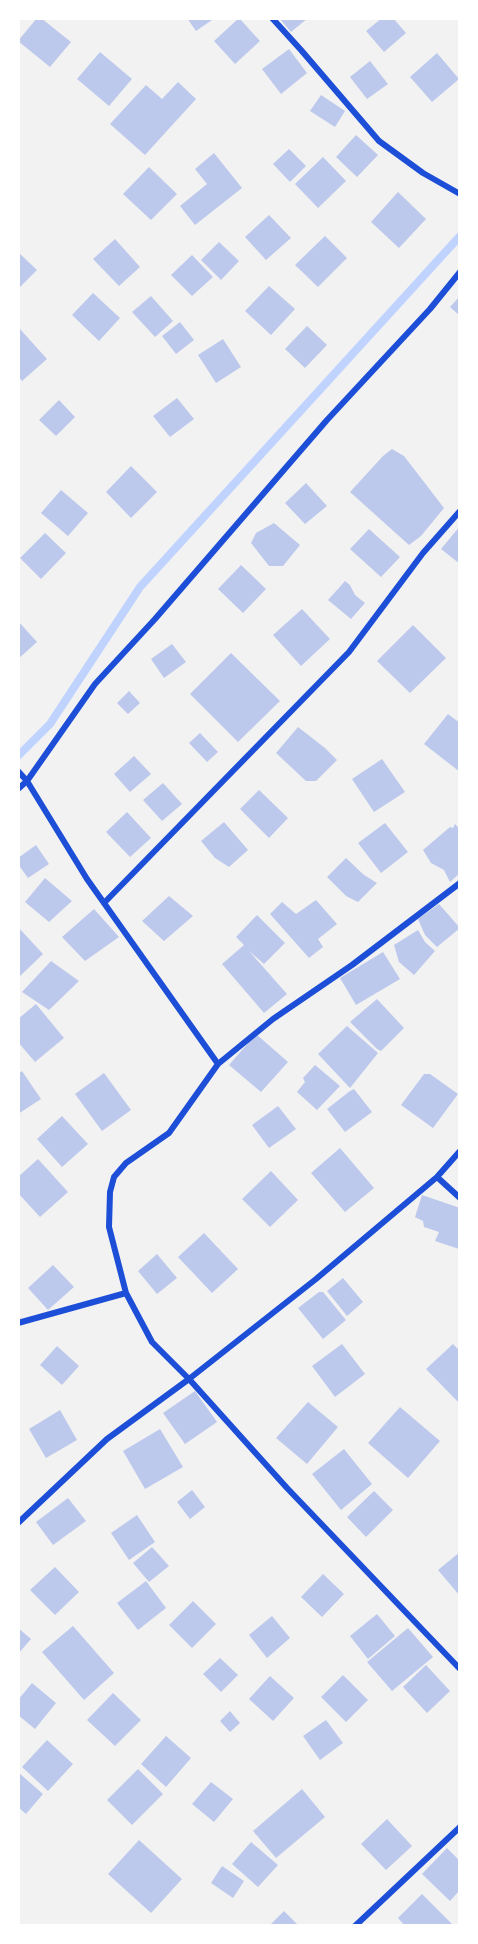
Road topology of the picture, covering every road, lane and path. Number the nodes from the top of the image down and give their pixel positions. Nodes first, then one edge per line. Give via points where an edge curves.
1 (272, 18) edge
2 (460, 194) edge
3 (460, 272) edge
4 (460, 511) edge
5 (18, 771) edge
6 (27, 781) junction
7 (18, 789) edge
8 (460, 883) edge
9 (104, 903) junction
10 (218, 1064) junction
11 (460, 1150) edge
12 (437, 1177) junction
13 (460, 1198) edge
14 (126, 1293) junction
15 (18, 1323) edge
16 (189, 1379) junction
17 (18, 1523) edge
18 (460, 1669) edge
19 (460, 1827) edge
20 (355, 1926) edge

1 - 2 street via 379,141
3 - 6 street via 95,684
4 - 9 street via 423,553 349,652
5 - 6 street
6 - 7 street
6 - 9 street
8 - 10 street via 352,965 273,1018
9 - 10 street
10 - 14 street via 169,1133 126,1163 114,1177 109,1227
11 - 12 street
12 - 13 street
12 - 16 street
14 - 15 street
14 - 16 street via 152,1342
16 - 17 street via 107,1439
16 - 18 street
19 - 20 street

